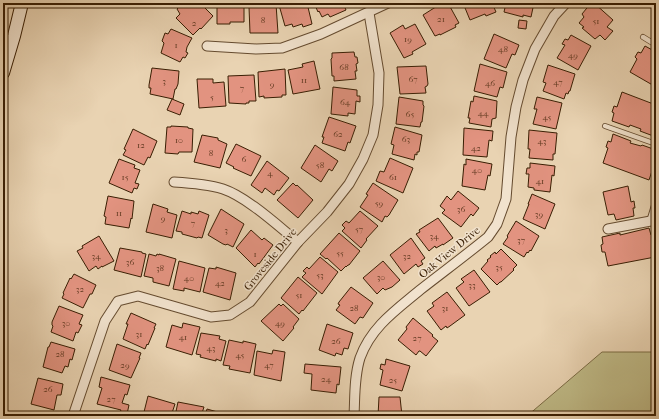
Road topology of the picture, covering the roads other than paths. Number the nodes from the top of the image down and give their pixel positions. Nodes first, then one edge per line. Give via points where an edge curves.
1 (22, 3) edge
2 (388, 3) edge
3 (566, 3) edge
4 (369, 13) junction
5 (644, 37) dead end
6 (656, 45) edge
7 (207, 46) dead end
8 (3, 73) edge
9 (606, 126) dead end
10 (656, 144) edge
11 (174, 182) dead end
12 (656, 207) edge
13 (654, 220) edge
14 (608, 229) dead end
15 (298, 242) junction
16 (73, 416) edge
17 (354, 416) edge

1 - 8 main road
2 - 4 street
3 - 17 street, Oak View Drive via 554,16 535,49 523,80 513,122 506,199 498,224 488,237 377,327 360,359 355,381
4 - 7 street via 282,48
4 - 15 street, Groveside Drive via 380,73 373,135 349,184
5 - 6 lane
9 - 10 lane
11 - 15 street via 224,189 242,198
12 - 13 street
13 - 14 street
15 - 16 street, Groveside Drive via 250,302 230,315 211,317 138,296 118,301 105,321

